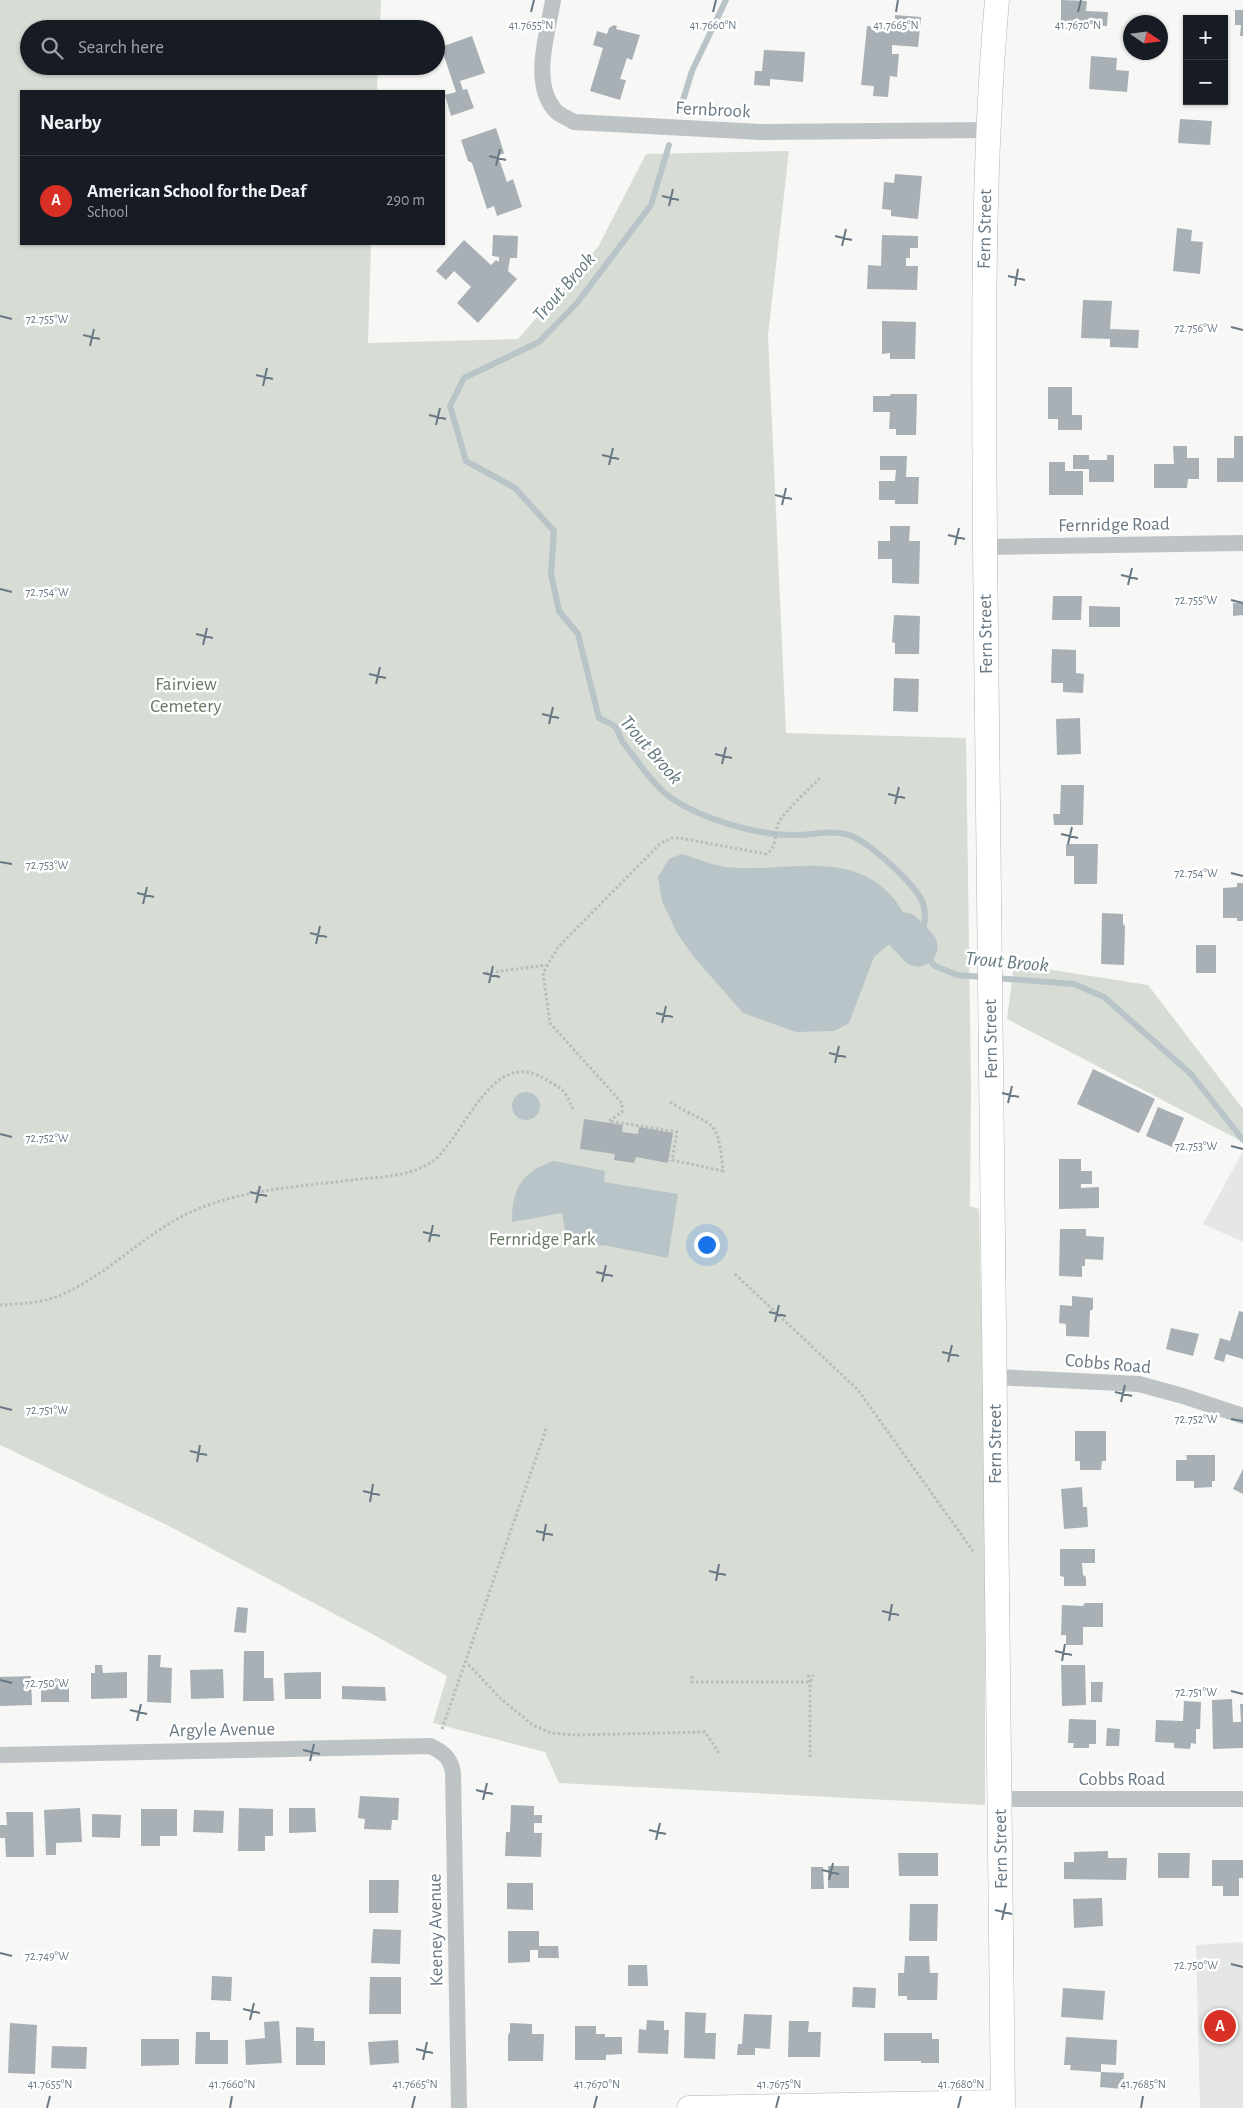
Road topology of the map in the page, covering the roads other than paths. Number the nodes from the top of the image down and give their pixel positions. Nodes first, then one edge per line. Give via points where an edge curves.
1 (553, 0) edge
2 (997, 0) edge
3 (988, 130) junction
4 (1243, 543) edge
5 (985, 546) junction
6 (995, 1377) junction
7 (1243, 1416) edge
8 (444, 1753) joint
9 (0, 1755) edge
10 (1000, 1798) junction
11 (1243, 1799) edge
12 (1003, 2105) edge
13 (459, 2108) edge
14 (689, 2108) edge

1 - 3 street, Fernbrook via 541,75 545,95 555,111 574,122 760,132
2 - 3 street, Fern Street
3 - 5 street, Fern Street via 984,292
4 - 5 street, Fernridge Road
5 - 6 street, Fern Street
6 - 7 street, Cobbs Road via 1139,1384
6 - 10 street, Fern Street
8 - 9 street, Argyle Avenue via 430,1746
8 - 13 street, Keeney Avenue via 453,1773
10 - 11 street, Cobbs Road
10 - 12 street, Fern Street
12 - 14 street

